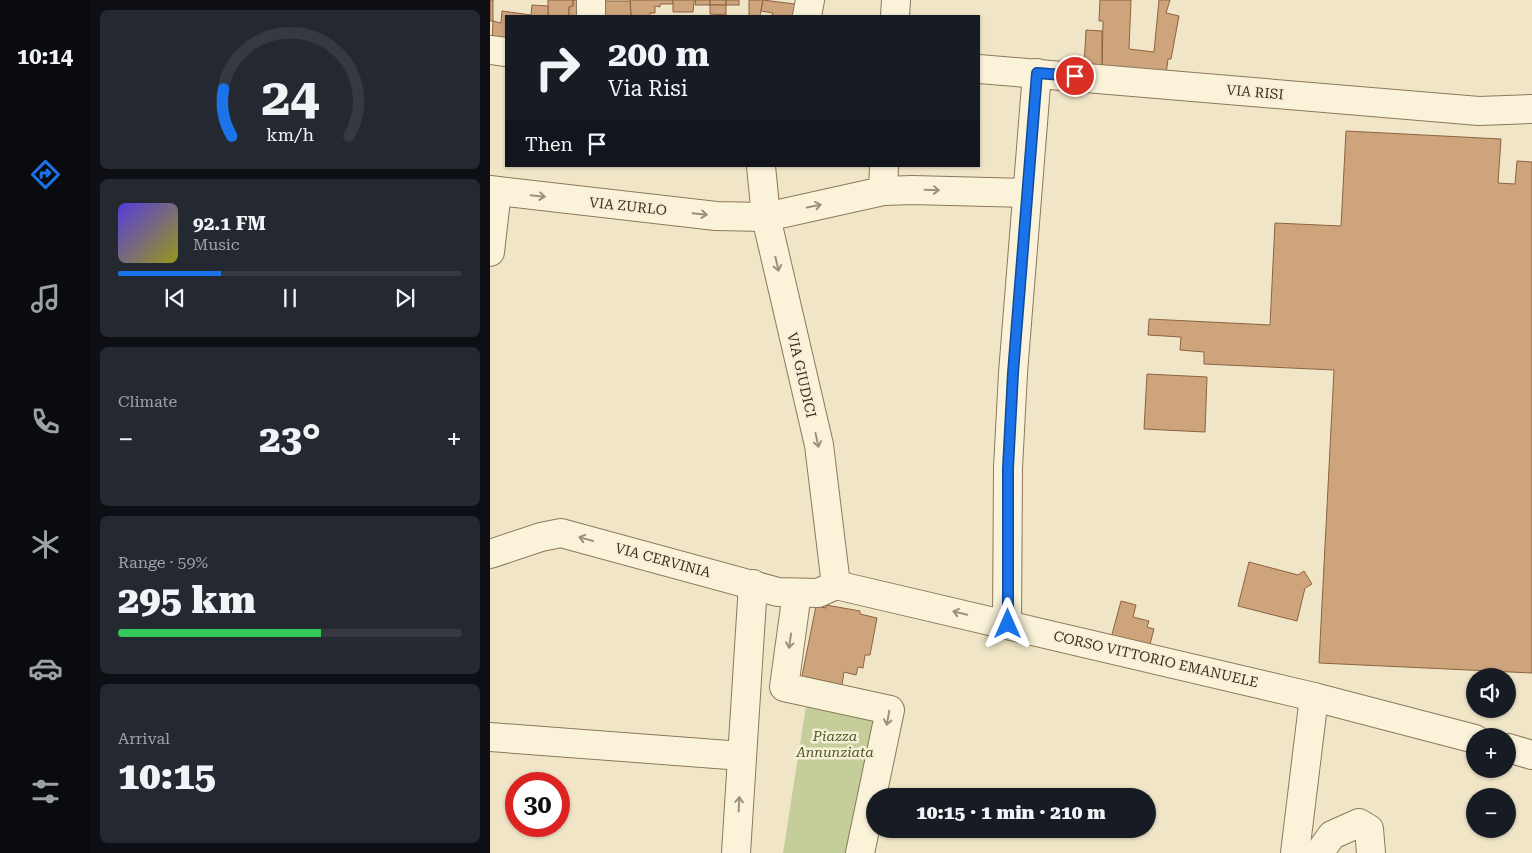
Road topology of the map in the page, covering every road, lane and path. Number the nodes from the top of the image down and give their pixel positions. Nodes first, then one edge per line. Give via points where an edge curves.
1 (591, 0) edge
2 (810, 0) edge
3 (896, 0) edge
4 (591, 15) edge
5 (807, 15) edge
6 (895, 15) edge
7 (490, 50) edge
8 (505, 52) edge
9 (980, 69) edge
10 (1037, 73) junction
11 (1532, 109) edge
12 (761, 167) edge
13 (884, 179) edge
14 (494, 191) edge
15 (1027, 193) junction
16 (766, 217) junction
17 (490, 252) edge
18 (490, 560) edge
19 (753, 584) junction
20 (836, 584) junction
21 (797, 593) junction
22 (1008, 624) junction
23 (746, 683) junction
24 (784, 687) junction
25 (1314, 697) junction
26 (490, 737) edge
27 (1466, 738) edge
28 (1516, 750) edge
29 (1532, 755) edge
30 (742, 756) junction
31 (736, 853) edge
32 (860, 853) edge
33 (1295, 853) edge
34 (1319, 853) edge
35 (1371, 853) edge

1 - 4 street
2 - 5 street
3 - 6 street
7 - 8 street
9 - 10 street, VIA RISI
10 - 11 street, VIA RISI via 1479,111
10 - 15 street
12 - 16 street, VIA GIUDICI
13 -> 15 street, VIA ZURLO via 912,190
16 -> 13 street, VIA ZURLO
14 -> 16 street, VIA ZURLO via 716,216
14 - 17 street
15 - 22 street via 1008,468
16 -> 20 street, VIA GIUDICI via 818,445
19 -> 18 street, VIA CERVINIA via 561,533 541,537
19 - 21 street, VIA CERVINIA via 778,592
19 - 23 street
20 - 21 street, VIA CERVINIA via 818,593
22 -> 20 street, CORSO VITTORIO EMANUELE
21 -> 24 street
22 - 25 street, CORSO VITTORIO EMANUELE
23 - 24 street
23 - 30 street
24 -> 32 street via 890,710
25 - 27 street, CORSO VITTORIO EMANUELE
25 - 33 street
26 - 30 street
28 - 29 street
31 -> 30 street
34 - 35 street via 1332,836 1359,823 1369,829

